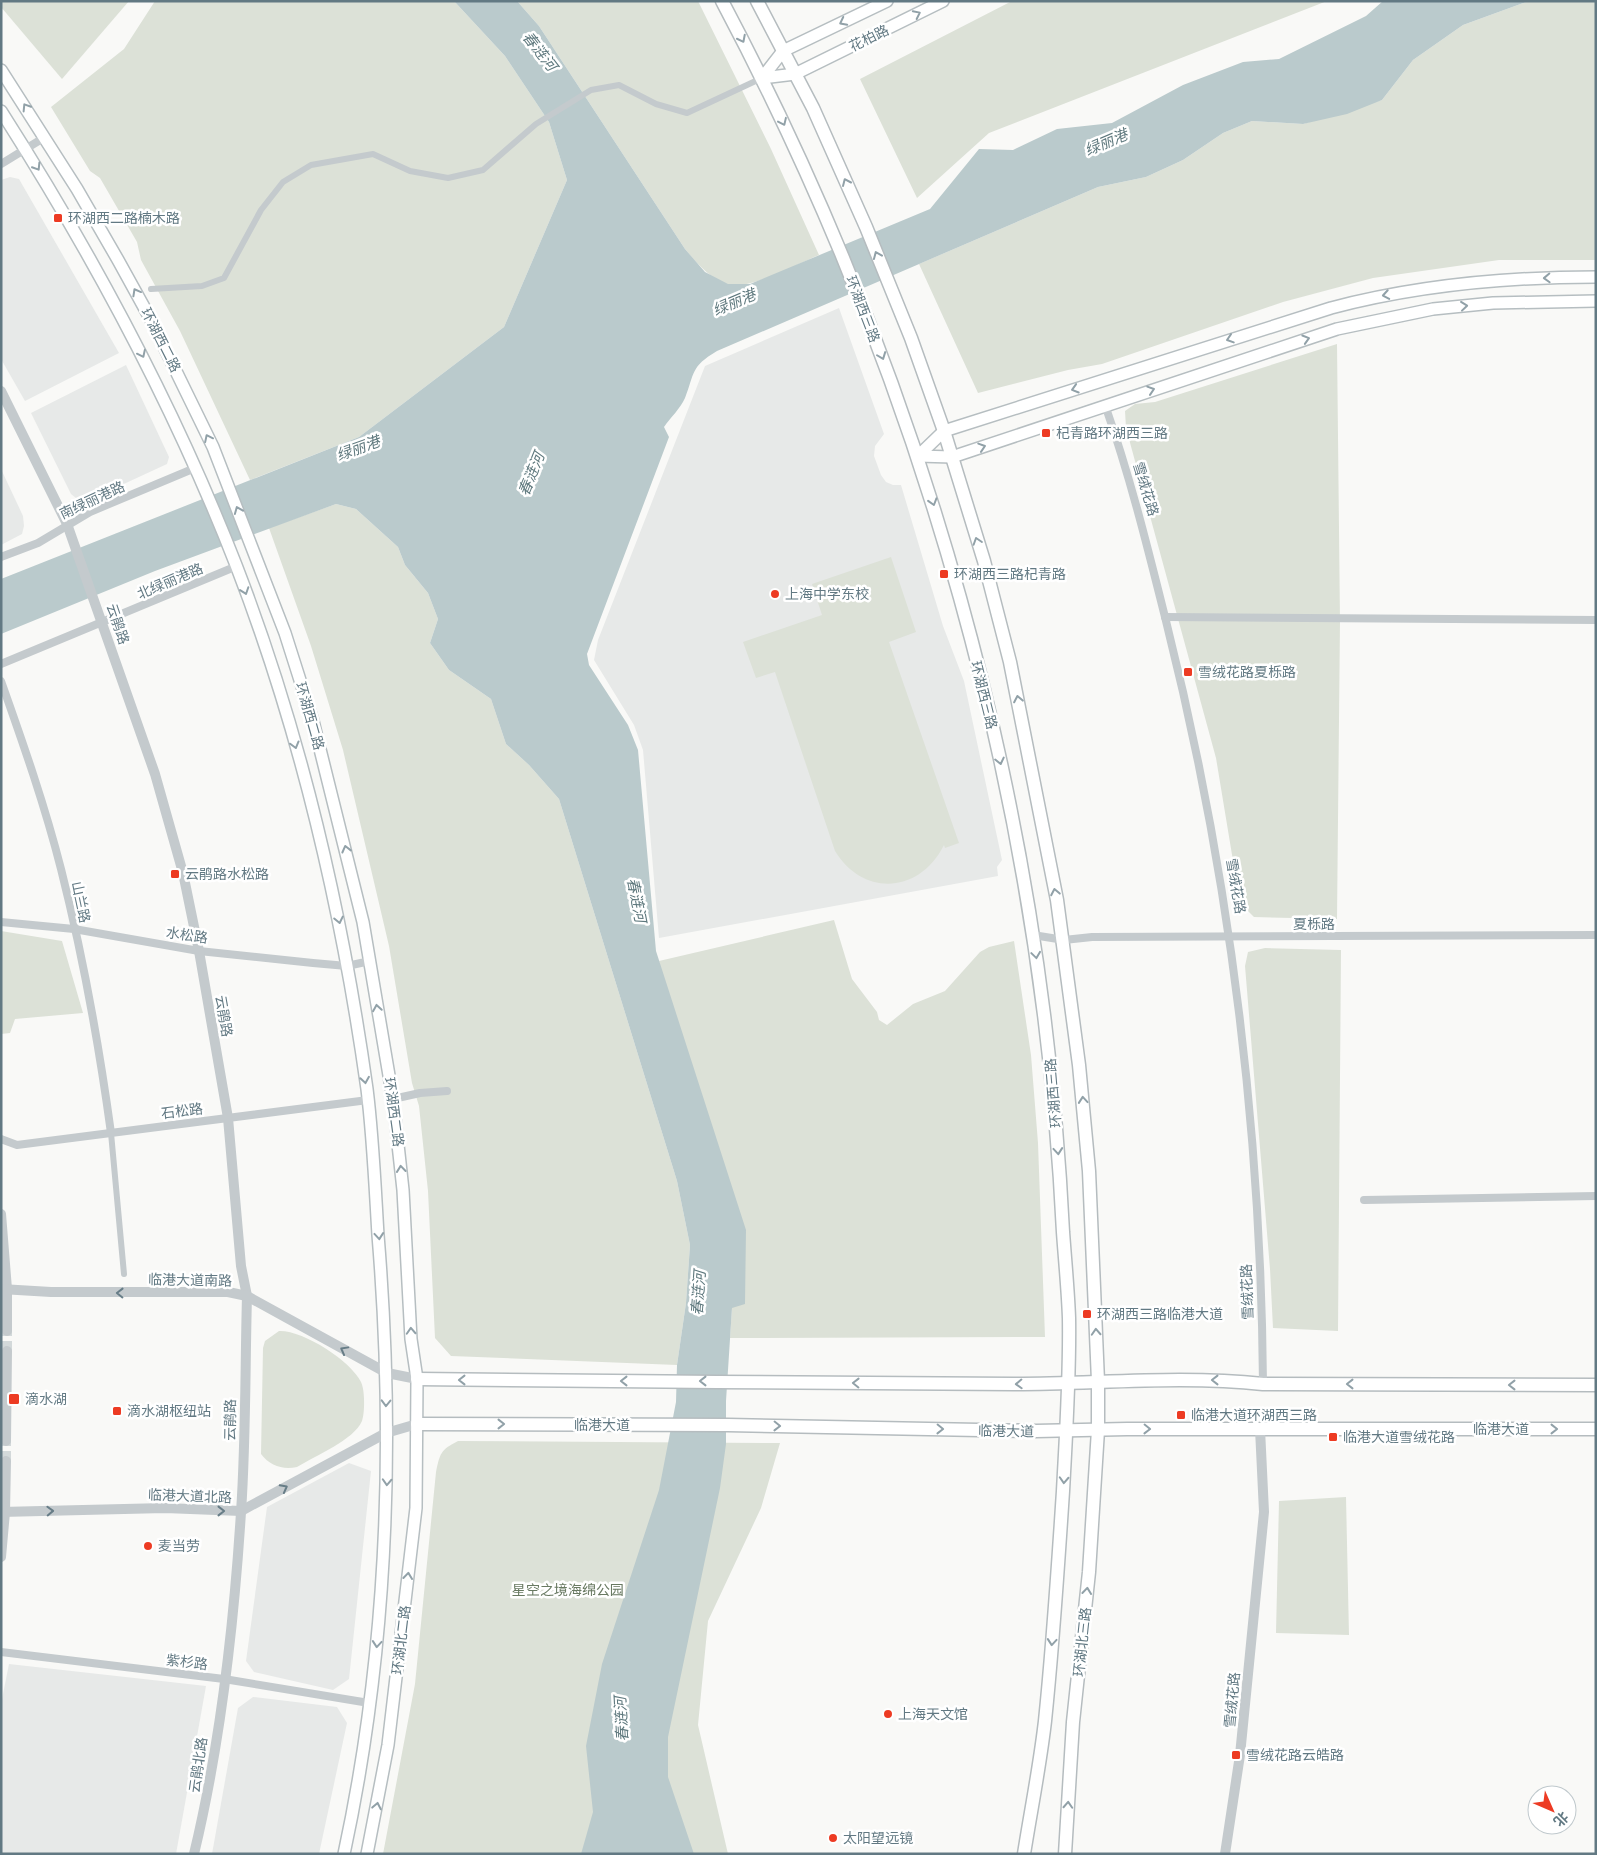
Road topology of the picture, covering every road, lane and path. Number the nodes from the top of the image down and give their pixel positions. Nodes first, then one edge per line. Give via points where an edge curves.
1 (722, 1) edge
2 (757, 1) edge
3 (887, 1) edge
4 (943, 1) edge
5 (783, 52) junction
6 (1, 70) edge
7 (795, 74) junction
8 (762, 78) junction
9 (1, 111) edge
10 (45, 137) junction
11 (26, 149) junction
12 (1, 164) edge
13 (1596, 277) edge
14 (151, 289) dead end
15 (1596, 301) edge
16 (1, 391) edge
17 (1105, 405) junction
18 (944, 431) junction
19 (918, 456) junction
20 (952, 457) junction
21 (195, 468) junction
22 (67, 524) junction
23 (1, 558) edge
24 (237, 566) junction
25 (1165, 617) junction
26 (1596, 620) edge
27 (103, 623) junction
28 (1, 664) edge
29 (1, 682) edge
30 (1, 922) edge
31 (74, 929) junction
32 (1033, 935) junction
33 (1596, 936) edge
34 (1230, 937) junction
35 (1064, 940) junction
36 (199, 951) junction
37 (370, 961) junction
38 (347, 966) junction
39 (447, 1091) dead end
40 (393, 1099) junction
41 (368, 1100) junction
42 (228, 1118) junction
43 (111, 1133) junction
44 (1, 1139) edge
45 (1596, 1196) edge
46 (1364, 1200) dead end
47 (1, 1214) edge
48 (124, 1274) dead end
49 (4, 1289) edge
50 (247, 1296) junction
51 (7, 1331) tunnel mouth
52 (7, 1351) tunnel mouth
53 (387, 1373) junction
54 (417, 1379) junction
55 (1098, 1381) junction
56 (1068, 1382) junction
57 (1263, 1384) junction
58 (1596, 1385) edge
59 (417, 1424) junction
60 (1260, 1429) junction
61 (1596, 1429) edge
62 (1098, 1430) junction
63 (1066, 1432) junction
64 (386, 1433) junction
65 (6, 1441) dead end
66 (6, 1461) dead end
67 (241, 1511) junction
68 (3, 1512) edge
69 (1, 1558) edge
70 (1, 1652) edge
71 (224, 1679) junction
72 (369, 1703) junction
73 (194, 1854) edge
74 (344, 1854) edge
75 (367, 1854) edge
76 (1024, 1854) edge
77 (1065, 1854) edge
78 (1225, 1854) edge

1 -> 8 main road, 环湖西三路
2 - 5 main road, 环湖西三路
3 -> 5 main road, 花柏路
7 -> 4 main road, 花柏路
5 - 7 main road, 环湖西三路
5 - 8 main road, 花柏路
10 -> 6 main road, 环湖西二路
7 - 8 main road, 花柏路
18 -> 7 main road, 环湖西三路 via 889,282
8 - 14 street via 687,112 656,104 619,86 591,90 536,124 483,170 448,178 410,171 373,154 311,166 277,189 261,210 224,278 202,286
8 -> 19 main road, 环湖西三路 via 836,240
9 - 11 main road, 环湖西二路
10 - 11 street
37 -> 10 main road, 环湖西二路 via 350,864 313,721 285,632 228,482 150,318
11 - 12 street
11 -> 21 main road, 环湖西二路 via 98,270
13 -> 18 main road via 1489,280 1376,296
17 -> 15 main road via 1287,344 1390,317 1493,303
16 - 22 street, 云鹃路
20 -> 17 main road
17 - 25 street, 雪绒花路 via 1146,536
18 - 19 main road
18 - 20 main road, 环湖西三路
19 - 20 main road
19 -> 32 main road, 环湖西三路 via 983,685 1004,776
35 -> 20 main road, 环湖西三路 via 1010,662
21 - 22 street, 南绿丽港路
21 - 24 main road, 环湖西二路
22 - 23 street, 南绿丽港路 via 38,543
22 - 27 street, 云鹃路
24 - 27 street, 北绿丽港路
24 -> 38 main road, 环湖西二路 via 291,728 330,881
25 - 26 street
25 - 34 street, 雪绒花路 via 1199,759
27 - 28 street, 北绿丽港路
27 - 36 street, 云鹃路 via 155,774 183,873
29 - 31 street, 山兰路 via 42,803
30 - 31 street, 水松路
31 - 36 street, 水松路
31 - 43 street, 山兰路
32 - 35 street, 夏栎路
32 -> 56 main road, 环湖西三路 via 1051,1065 1061,1183 1069,1316
33 - 34 street, 夏栎路
34 - 35 street, 夏栎路
34 - 57 street, 雪绒花路 via 1255,1182
55 -> 35 main road, 环湖西三路 via 1089,1171
36 - 38 street, 水松路
36 - 42 street, 云鹃路
37 - 38 street, 水松路
40 -> 37 main road, 环湖西二路
38 -> 41 main road, 环湖西二路
39 - 40 street
54 -> 40 main road, 环湖西二路 via 411,1339 403,1190
41 - 42 street, 石松路
41 -> 53 main road, 环湖西二路
42 - 43 street, 石松路
42 - 50 street, 云鹃路 via 241,1266
43 - 44 street, 石松路 via 17,1146
43 - 48 street
45 - 46 street
47 - 49 street
50 -> 49 street, 临港大道南路 via 228,1292
49 - 51 street
53 -> 50 street, 临港大道南路
50 - 67 street, 云鹃路
52 - 65 street
53 - 54 street, 临港大道南路
53 -> 64 main road, 环湖西二路
56 -> 54 main road
54 - 59 main road, 环湖西二路
55 - 56 main road
57 -> 55 main road via 1233,1380
55 - 62 main road, 环湖西三路
56 - 63 main road, 环湖西三路
58 -> 57 main road
59 -> 63 main road, 临港大道 via 728,1425
59 - 64 street, 临港大道北路
75 -> 59 main road, 环湖北二路 via 388,1745 401,1641 416,1508
60 -> 61 main road, 临港大道
62 -> 60 main road, 临港大道
60 - 78 street, 雪绒花路 via 1264,1512 1240,1755
62 - 63 main road, 临港大道
77 -> 62 main road, 环湖北三路
63 -> 76 main road via 1058,1582 1044,1724
67 -> 64 street, 临港大道北路
64 -> 72 main road, 环湖北二路 via 388,1473 384,1560
66 - 68 street
68 -> 67 street, 临港大道北路 via 165,1508
67 - 71 street, 云鹃路
68 - 69 street
70 - 71 street, 紫杉路
71 - 72 street, 紫杉路
71 - 73 street, 云鹃北路 via 207,1800
72 - 74 main road, 环湖北二路

